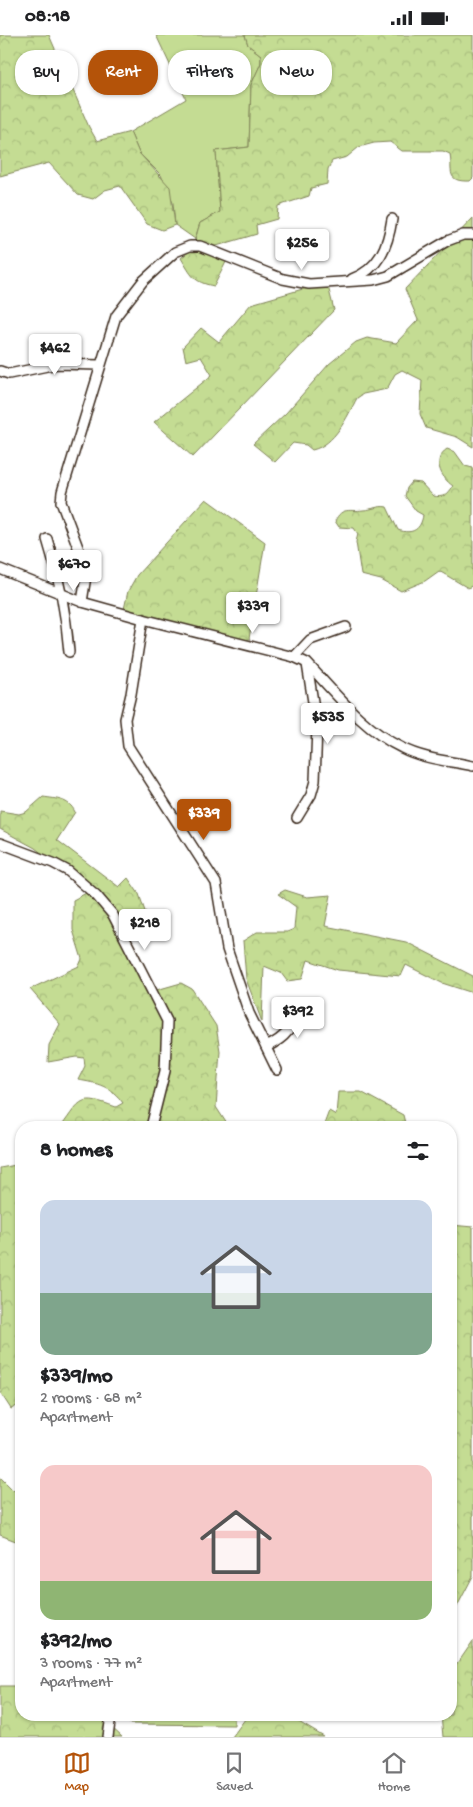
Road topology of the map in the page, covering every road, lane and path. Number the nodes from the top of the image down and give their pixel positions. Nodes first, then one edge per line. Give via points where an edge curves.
1 (392, 219) dead end
2 (473, 235) edge
3 (347, 281) junction
4 (100, 365) junction
5 (0, 371) edge
6 (47, 539) dead end
7 (0, 569) edge
8 (62, 594) junction
9 (82, 602) junction
10 (143, 619) junction
11 (346, 627) dead end
12 (69, 652) dead end
13 (294, 657) junction
14 (307, 663) junction
15 (473, 766) edge
16 (297, 818) dead end
17 (0, 843) edge
18 (298, 1007) dead end
19 (266, 1047) junction
20 (277, 1070) dead end
21 (152, 1121) edge
22 (110, 1721) edge
23 (108, 1737) edge

1 - 3 street via 389,236 374,265 363,275
2 - 3 street via 447,241 388,276
3 - 4 street via 309,285 283,279 200,246 190,246 175,252 143,281 122,306
4 - 5 street via 57,363 9,374
4 - 9 street via 61,502 85,566
6 - 8 street
7 - 8 street
8 - 9 street
8 - 12 street
9 - 10 street
10 - 13 street
10 - 19 street via 125,719 128,747 216,883 226,949 249,1013
11 - 13 street via 310,640
13 - 14 street
14 - 15 street via 387,740 403,749
14 - 16 street via 317,727 315,781 311,795
17 - 21 street via 68,871 113,915 167,1021 165,1071
18 - 19 street via 294,1023 285,1036
19 - 20 street
22 - 23 street

